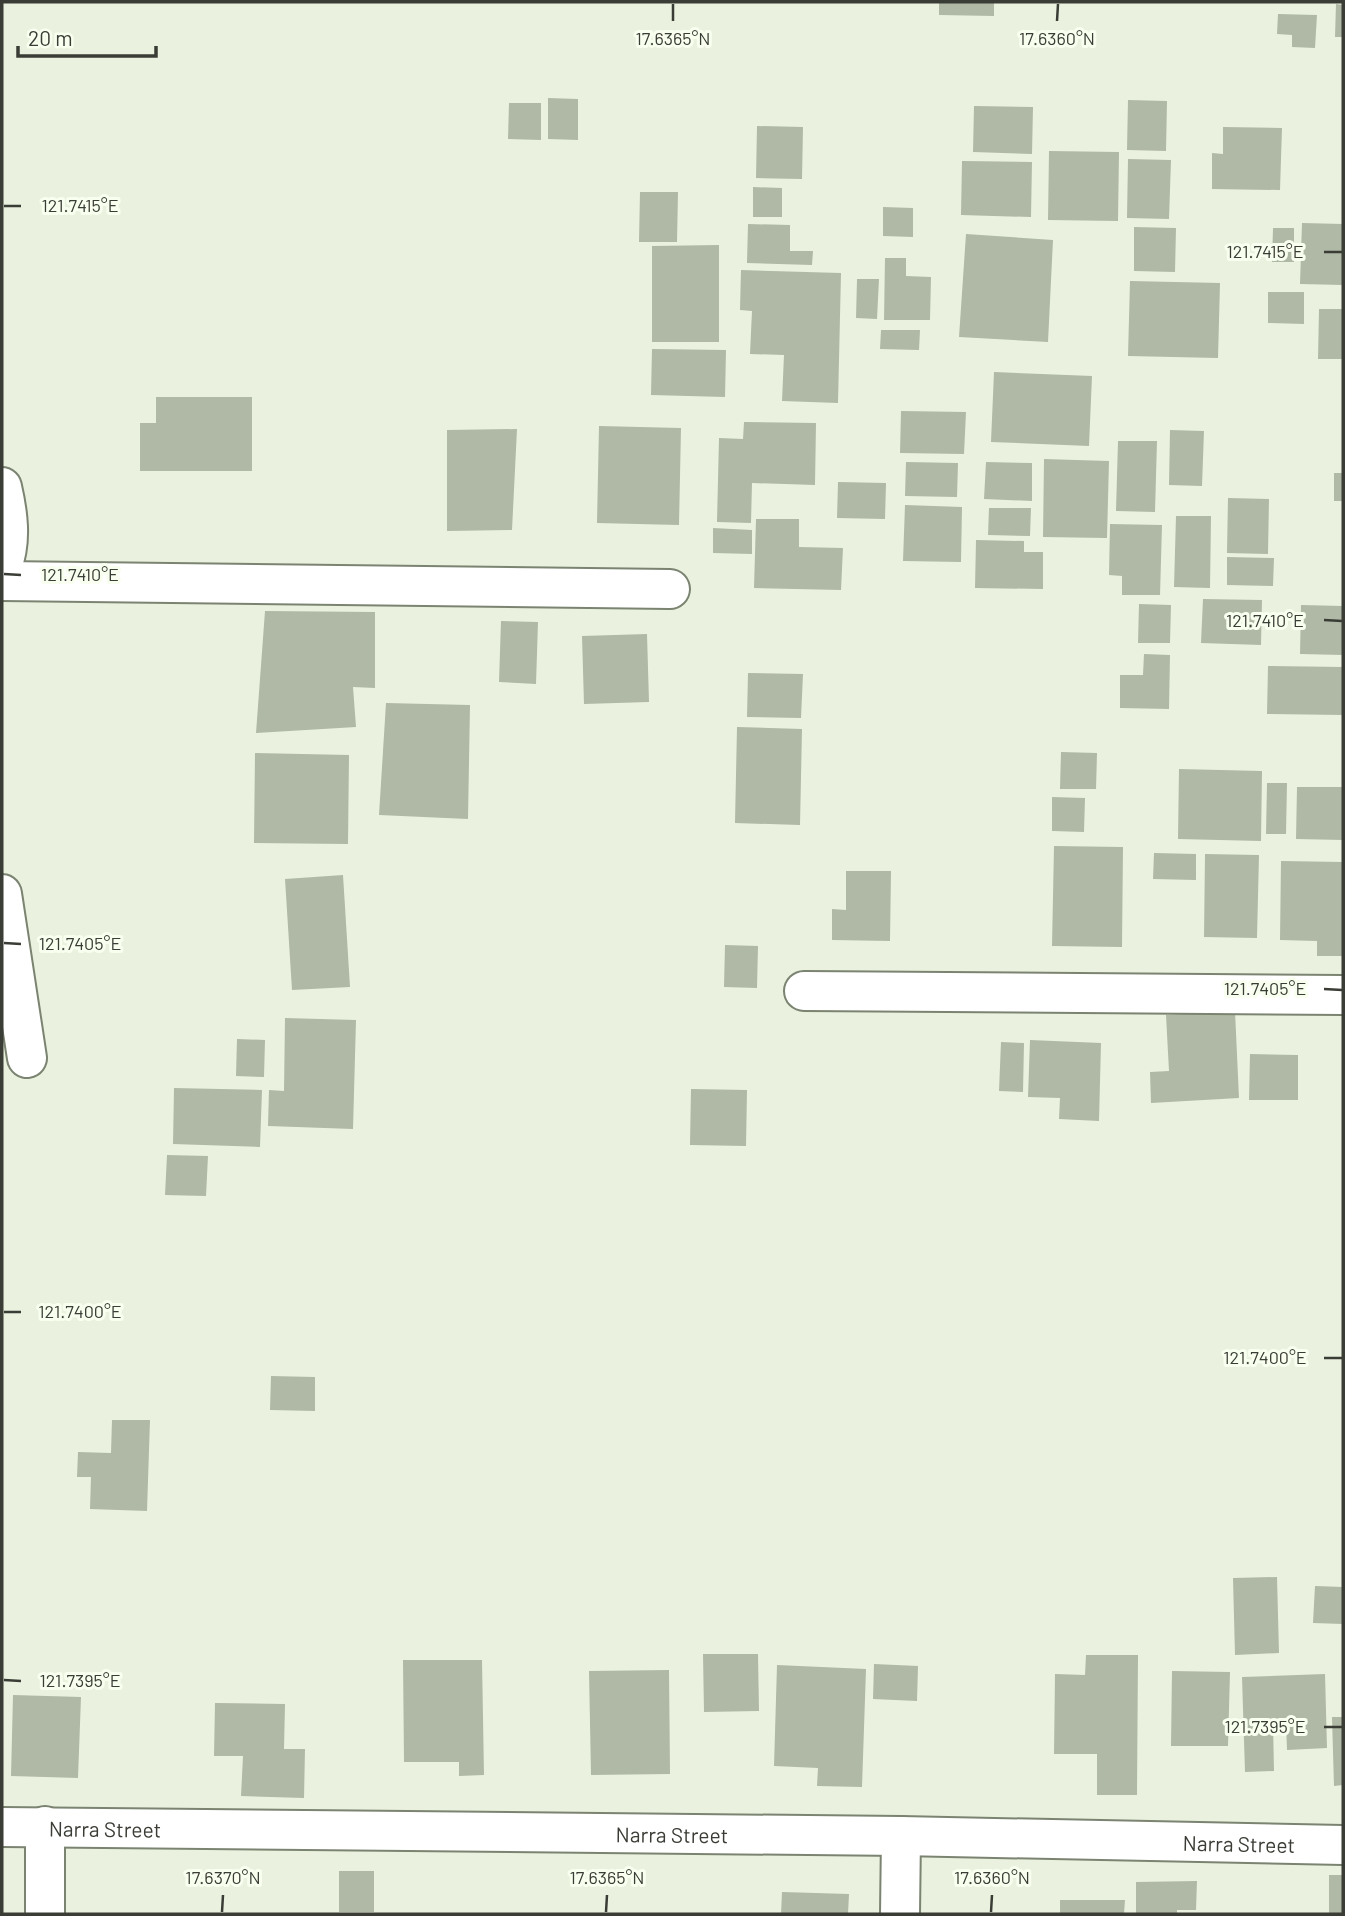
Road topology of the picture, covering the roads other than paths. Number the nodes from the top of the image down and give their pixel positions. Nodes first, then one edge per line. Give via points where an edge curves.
1 (2, 487) edge
2 (2, 567) edge
3 (2, 582) edge
4 (670, 589) dead end
5 (2, 894) edge
6 (804, 991) dead end
7 (1343, 995) edge
8 (27, 1058) dead end
9 (45, 1826) junction
10 (2, 1827) edge
11 (901, 1836) junction
12 (1343, 1845) edge
13 (46, 1914) edge
14 (900, 1914) edge

1 - 2 street via 8,527
3 - 4 street
5 - 8 street
6 - 7 street
9 - 10 street, Narra Street
9 - 11 street, Narra Street
9 - 13 street
11 - 12 street, Narra Street
11 - 14 street

